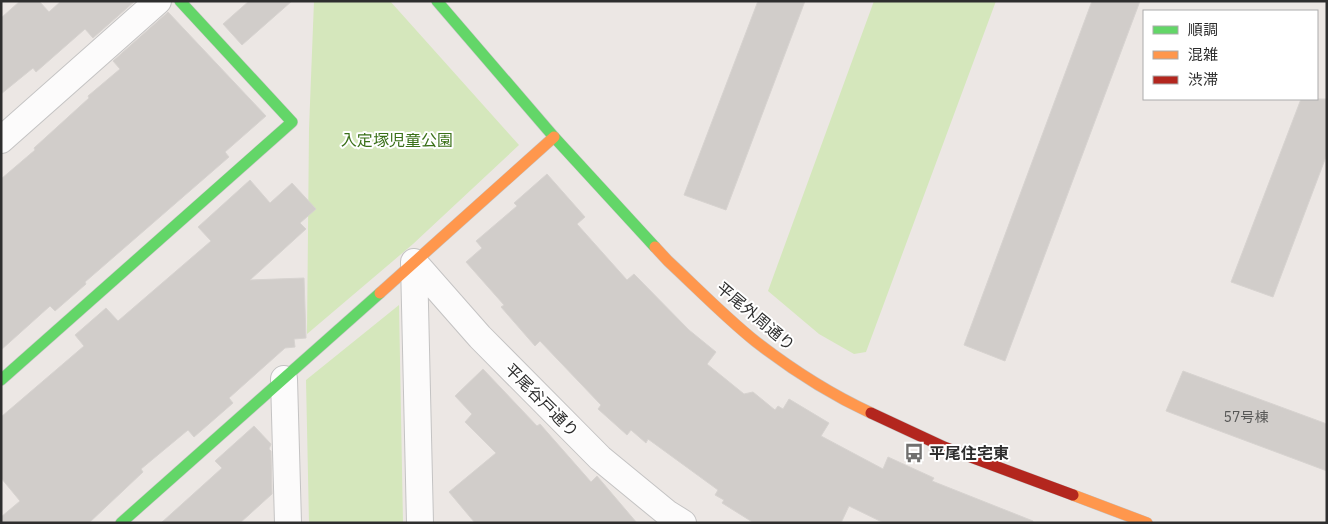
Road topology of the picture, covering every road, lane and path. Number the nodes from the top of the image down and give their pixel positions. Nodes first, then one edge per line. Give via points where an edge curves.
1 (158, 1) edge
2 (180, 1) edge
3 (437, 1) edge
4 (554, 137) junction
5 (1, 140) edge
6 (414, 262) junction
7 (284, 379) junction
8 (1, 380) edge
9 (669, 520) edge
10 (121, 523) edge
11 (288, 523) edge
12 (420, 523) edge
13 (1147, 523) edge

1 - 5 street
2 - 8 street via 292,122
3 - 4 street, 平尾外周通り
4 - 6 street
4 - 13 street, 平尾外周通り via 668,261 754,340 801,374 845,401 944,448
6 - 7 street
6 - 9 street, 平尾谷戸通り via 480,338 600,458
6 - 12 street
7 - 10 street
7 - 11 street

